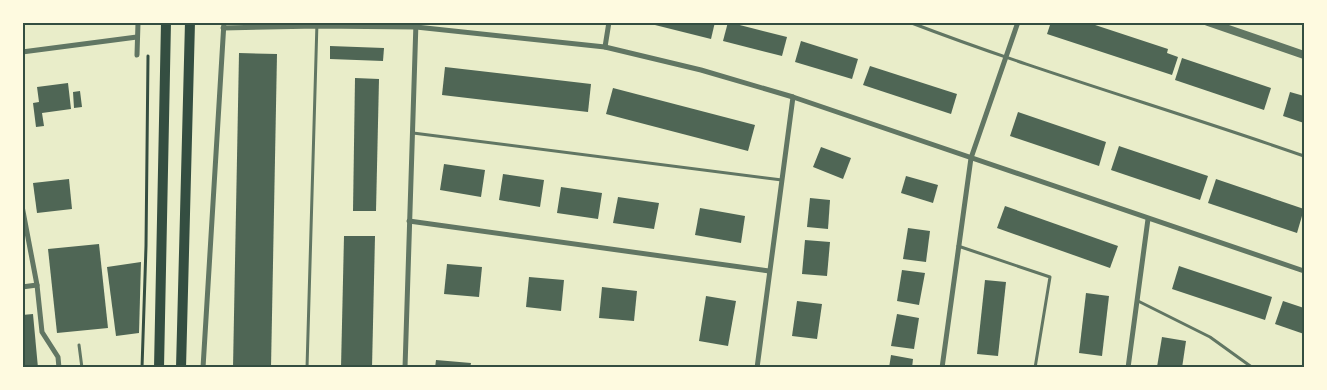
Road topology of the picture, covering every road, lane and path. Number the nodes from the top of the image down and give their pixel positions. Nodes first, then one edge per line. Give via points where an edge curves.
1 (166, 22) edge
2 (190, 22) edge
3 (609, 22) edge
4 (909, 22) edge
5 (1018, 22) edge
6 (1208, 22) edge
7 (138, 24) edge
8 (317, 24) edge
9 (224, 25) edge
10 (416, 25) edge
11 (137, 37) junction
12 (605, 47) junction
13 (148, 48) dead end
14 (22, 52) edge
15 (137, 55) dead end
16 (1304, 55) edge
17 (1006, 59) junction
18 (794, 97) junction
19 (412, 133) junction
20 (1304, 156) edge
21 (971, 158) junction
22 (782, 180) junction
23 (22, 206) edge
24 (1148, 219) junction
25 (409, 221) junction
26 (958, 246) junction
27 (769, 271) junction
28 (1304, 271) edge
29 (37, 285) junction
30 (22, 286) edge
31 (1138, 301) junction
32 (79, 345) dead end
33 (59, 368) edge
34 (82, 368) edge
35 (142, 368) edge
36 (159, 368) edge
37 (181, 368) edge
38 (203, 368) edge
39 (307, 368) edge
40 (405, 368) edge
41 (757, 368) edge
42 (942, 368) edge
43 (1035, 368) edge
44 (1128, 368) edge
45 (1253, 368) edge

1 - 36 main road
2 - 37 main road
3 - 12 street
4 - 17 lane
5 - 17 street
6 - 16 street
7 - 11 street
8 - 9 street
8 - 10 street
8 - 39 lane
9 - 38 street
10 - 12 street
10 - 19 street
11 - 14 street
11 - 15 street
12 - 18 street
13 - 35 path
17 - 20 lane via 1208,122
17 - 21 street
18 - 21 street
18 - 22 street
19 - 22 lane
19 - 25 street
21 - 24 street
21 - 26 street
22 - 27 street
23 - 29 street
24 - 28 street
24 - 31 street
25 - 27 street
25 - 40 street
26 - 42 street
26 - 43 lane via 1050,277
27 - 41 street
29 - 30 street
29 - 33 street via 42,332 58,357
31 - 44 street
31 - 45 lane via 1210,337
32 - 34 lane

